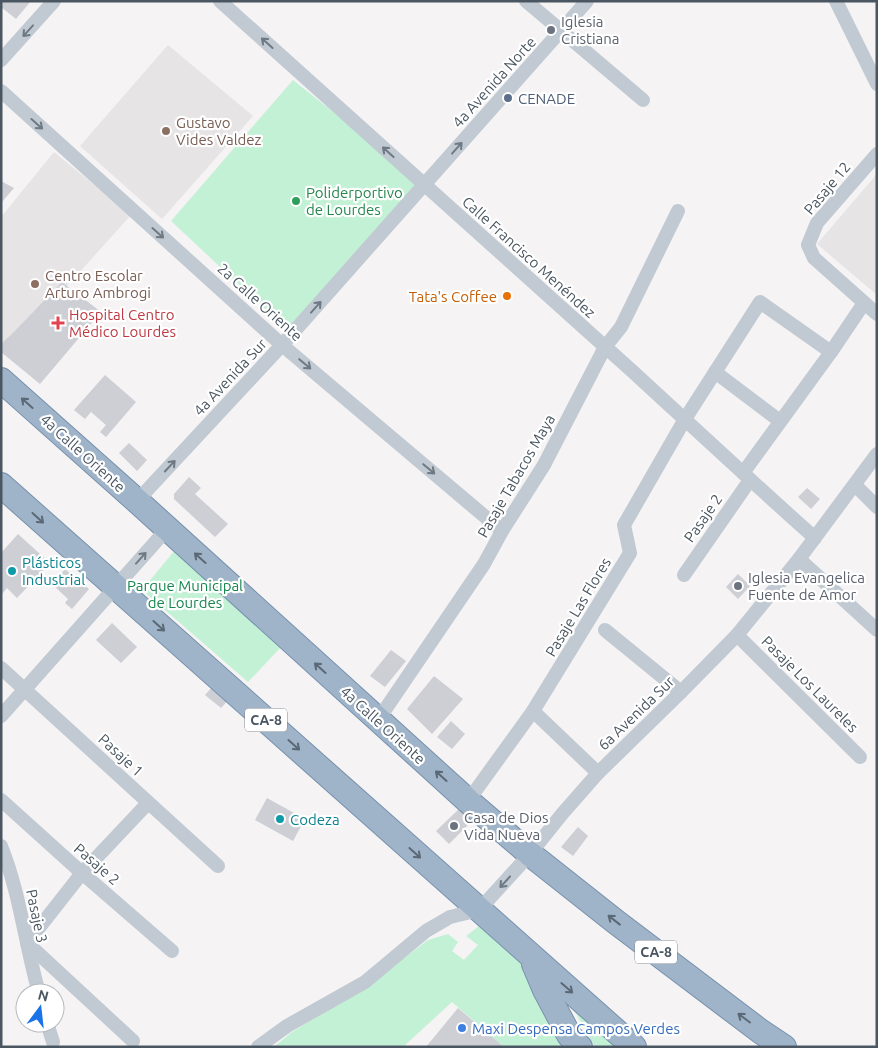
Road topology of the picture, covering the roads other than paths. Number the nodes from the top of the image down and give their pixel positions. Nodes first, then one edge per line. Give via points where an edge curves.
1 (54, 1) edge
2 (220, 1) edge
3 (526, 1) edge
4 (587, 1) edge
5 (836, 1) edge
6 (562, 31) junction
7 (1, 60) edge
8 (877, 84) edge
9 (1, 91) edge
10 (644, 100) dead end
11 (877, 154) edge
12 (424, 184) junction
13 (678, 211) dead end
14 (864, 302) junction
15 (877, 314) edge
16 (282, 345) junction
17 (605, 347) junction
18 (831, 352) junction
19 (715, 372) junction
20 (1, 380) edge
21 (685, 419) junction
22 (780, 421) junction
23 (877, 454) edge
24 (746, 477) junction
25 (1, 485) edge
26 (855, 485) junction
27 (137, 501) junction
28 (877, 507) edge
29 (167, 529) junction
30 (502, 531) junction
31 (815, 538) junction
32 (799, 560) junction
33 (684, 575) dead end
34 (115, 586) junction
35 (605, 630) dead end
36 (877, 630) edge
37 (737, 635) junction
38 (1, 668) edge
39 (26, 689) junction
40 (681, 692) junction
41 (534, 711) junction
42 (1, 716) edge
43 (378, 720) junction
44 (860, 757) dead end
45 (598, 773) junction
46 (1, 800) edge
47 (468, 802) junction
48 (148, 803) junction
49 (1, 846) edge
50 (530, 854) junction
51 (218, 866) dead end
52 (82, 873) junction
53 (480, 910) junction
54 (27, 943) junction
55 (172, 951) dead end
56 (530, 956) junction
57 (35, 983) edge
58 (50, 1033) edge
59 (133, 1041) dead end
60 (53, 1042) dead end
61 (258, 1047) edge
62 (580, 1047) edge
63 (634, 1047) edge
64 (784, 1047) edge

1 -> 7 street
12 -> 2 street, Calle Francisco Menéndez
3 - 6 street
4 - 6 street, 4a Avenida Norte
5 - 8 street
6 - 10 street
12 -> 6 street, 4a Avenida Norte
9 -> 16 street, 2a Calle Oriente
11 - 14 street, Pasaje 12 via 817,223 808,245 814,258
16 -> 12 street, 4a Avenida Sur
12 - 17 street, Calle Francisco Menéndez
13 - 17 street, Pasaje Tabacos Maya via 622,327
14 - 15 street
14 - 18 street, Pasaje 2
27 -> 16 street, 4a Avenida Sur
16 -> 30 street, 2a Calle Oriente
17 - 21 street, Calle Francisco Menéndez
17 - 30 street, Pasaje Tabacos Maya via 544,465
18 - 19 street, Pasaje Las Flores via 760,302
18 - 22 street, Pasaje 2
19 - 21 street, Pasaje Las Flores
19 - 22 street
27 -> 20 highway, 4a Calle Oriente / CA-8
21 - 24 street, Calle Francisco Menéndez
21 - 41 street, Pasaje Las Flores via 624,525 630,553
22 - 24 street, Pasaje 2
23 - 26 street, 6a Avenida Sur
24 - 31 street, Calle Francisco Menéndez
24 - 33 street, Pasaje 2
25 -> 34 highway, CA-8
26 - 28 street
26 - 31 street, 6a Avenida Sur
27 - 29 highway, 4a Calle Oriente / CA-8
34 -> 29 street
43 -> 29 highway, 4a Calle Oriente / CA-8
30 - 43 street, Pasaje Tabacos Maya via 484,564
31 - 32 street, 6a Avenida Sur
32 - 36 street
32 - 37 street, 6a Avenida Sur
34 - 39 street
34 -> 53 highway, CA-8
35 - 40 street
37 - 40 street, 6a Avenida Sur
37 - 44 street, Pasaje Los Laureles
38 - 39 street, Pasaje 1
39 - 42 street
39 - 48 street, Pasaje 1
40 - 45 street, 6a Avenida Sur
41 - 45 street
41 - 47 street, Pasaje Las Flores
47 -> 43 highway, 4a Calle Oriente / CA-8
45 - 50 street, 6a Avenida Sur
46 - 52 street, Pasaje 2
47 - 50 highway, 4a Calle Oriente / CA-8
48 - 51 street, Pasaje 1
48 - 52 street
49 - 54 street, Pasaje 3 via 12,876
50 -> 53 street, 6a Avenida Sur
64 -> 50 highway, 4a Calle Oriente / CA-8
52 - 54 street
52 - 55 street, Pasaje 2
53 - 56 highway, CA-8
53 - 61 street via 450,917 426,931 365,982 287,1026
54 - 57 street, Pasaje 3
54 - 59 street
56 - 62 highway via 569,1035
56 -> 63 highway, CA-8
58 - 60 street

